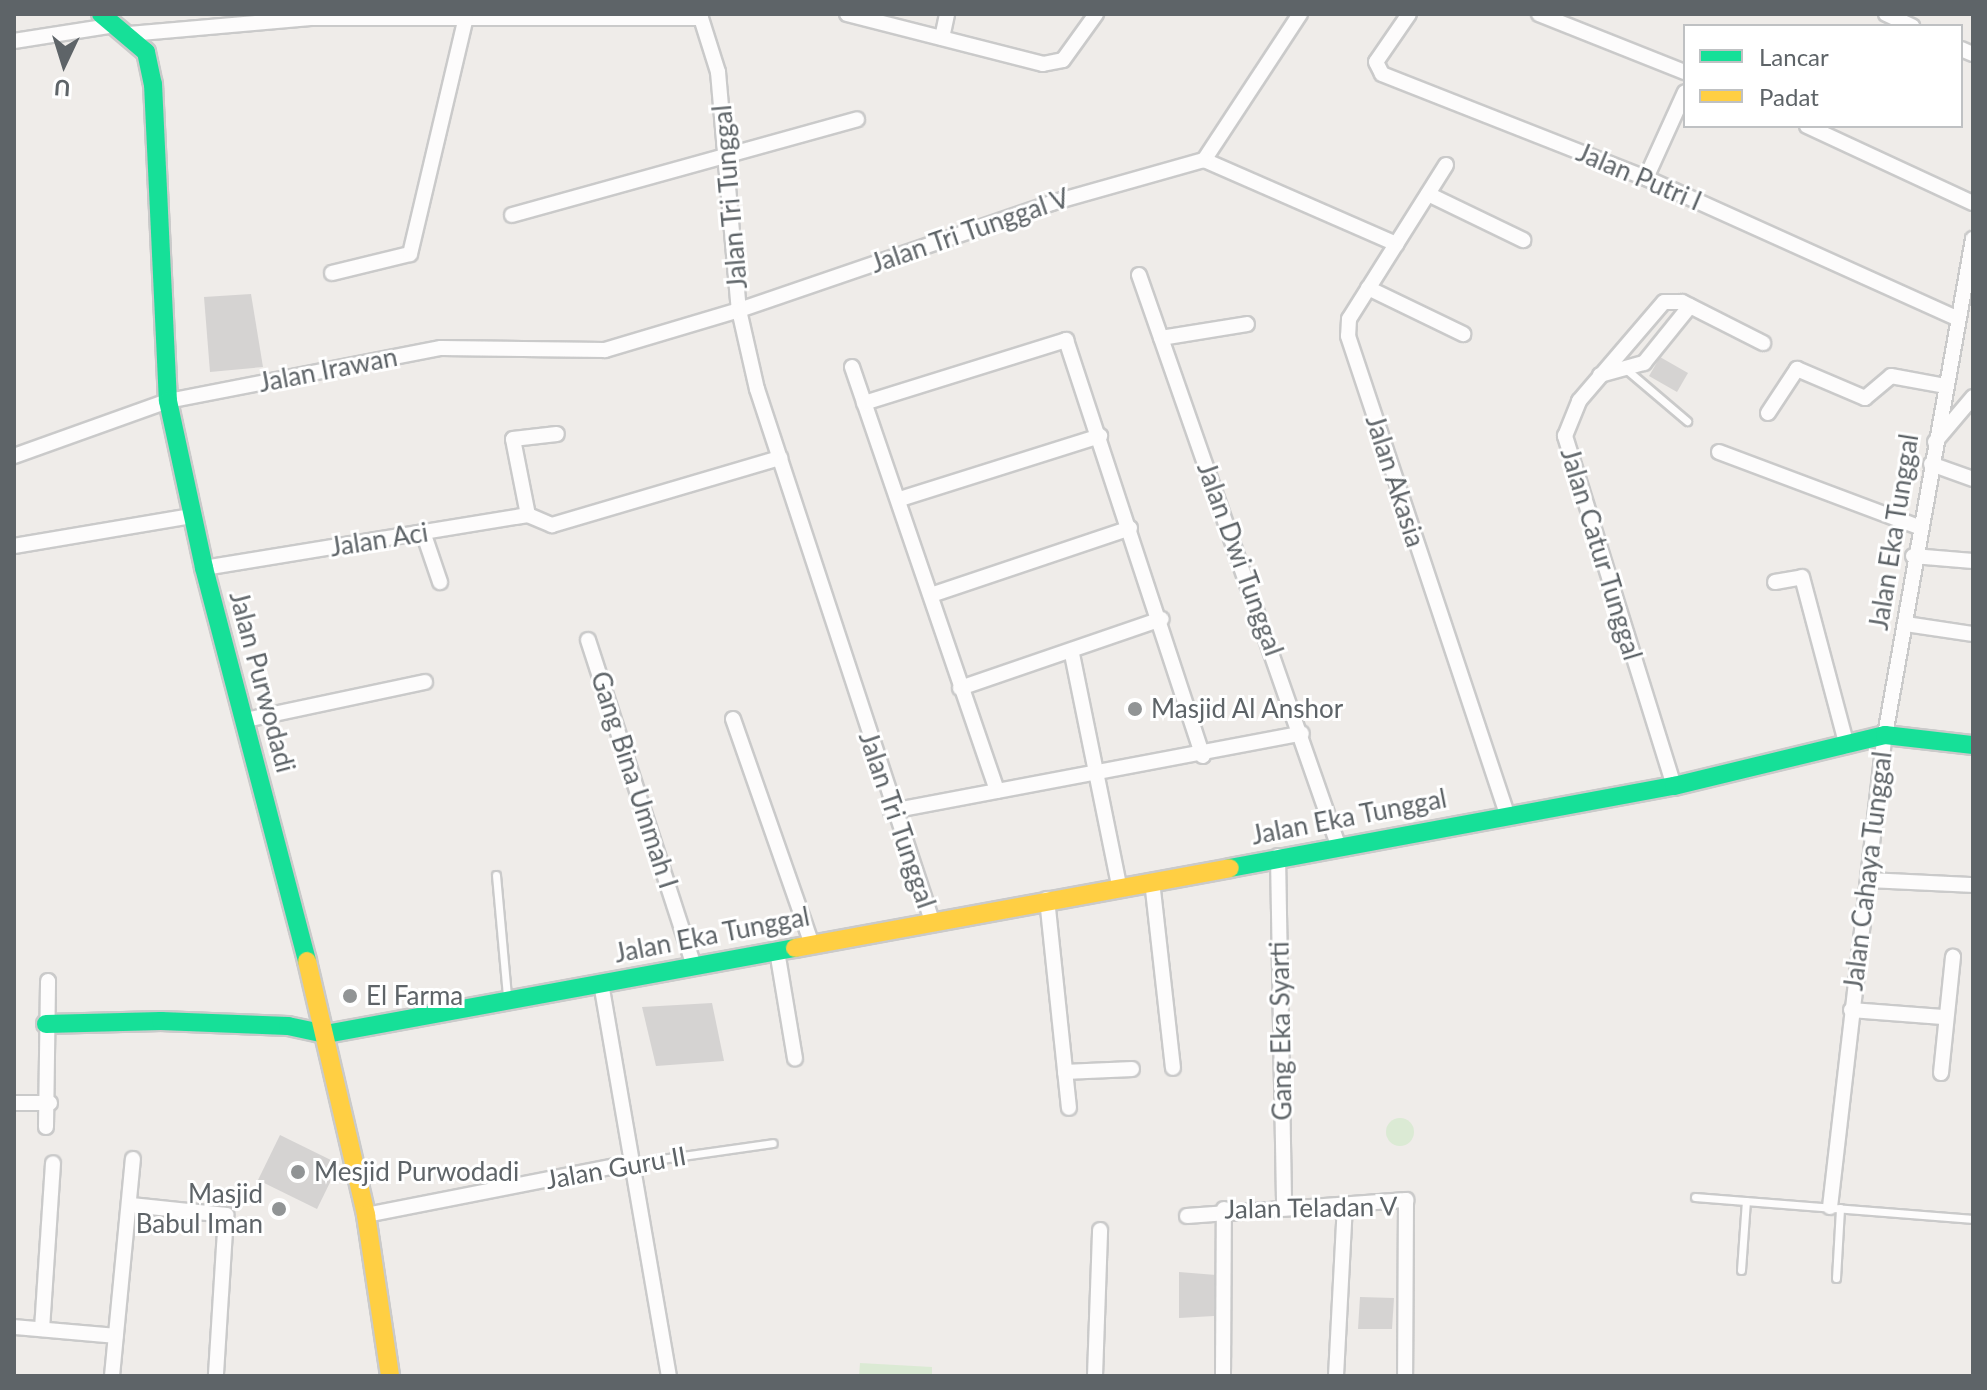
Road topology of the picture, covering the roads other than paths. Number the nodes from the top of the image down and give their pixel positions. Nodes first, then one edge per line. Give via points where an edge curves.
1 (847, 14) edge
2 (947, 14) edge
3 (1096, 14) edge
4 (1300, 14) edge
5 (1409, 14) edge
6 (1539, 14) edge
7 (1886, 14) edge
8 (313, 16) edge
9 (702, 16) edge
10 (466, 18) junction
11 (115, 24) edge
12 (1908, 24) edge
13 (942, 38) junction
14 (14, 41) edge
15 (1683, 71) edge
16 (1683, 96) edge
17 (857, 119) dead end
18 (1811, 128) edge
19 (726, 154) junction
20 (1204, 160) junction
21 (1446, 165) dead end
22 (1646, 178) junction
23 (1428, 194) junction
24 (1973, 203) edge
25 (512, 215) dead end
26 (1973, 239) edge
27 (1523, 240) dead end
28 (1396, 244) junction
29 (332, 273) dead end
30 (1139, 275) dead end
31 (1368, 288) junction
32 (1690, 306) junction
33 (739, 310) junction
34 (1958, 319) junction
35 (1247, 324) dead end
36 (1463, 334) dead end
37 (1161, 338) junction
38 (1763, 343) dead end
39 (489, 348) joint
40 (852, 367) dead end
41 (1627, 370) junction
42 (1600, 375) junction
43 (1946, 386) junction
44 (1973, 397) edge
45 (168, 401) junction
46 (864, 403) junction
47 (1768, 413) dead end
48 (1687, 421) dead end
49 (557, 434) dead end
50 (1100, 436) junction
51 (1935, 442) junction
52 (1719, 452) dead end
53 (14, 456) edge
54 (780, 458) junction
55 (1931, 464) junction
56 (1973, 479) edge
57 (900, 499) junction
58 (528, 515) junction
59 (191, 516) junction
60 (1919, 527) junction
61 (1130, 528) junction
62 (423, 532) junction
63 (14, 546) edge
64 (1913, 556) junction
65 (1973, 561) edge
66 (204, 568) junction
67 (440, 582) dead end
68 (1775, 582) dead end
69 (931, 595) junction
70 (1161, 619) junction
71 (1906, 624) junction
72 (1973, 634) edge
73 (588, 640) dead end
74 (1072, 654) junction
75 (425, 682) dead end
76 (960, 688) junction
77 (733, 719) dead end
78 (246, 720) junction
79 (1302, 733) junction
80 (1885, 735) junction
81 (1973, 745) edge
82 (1847, 746) junction
83 (1203, 756) junction
84 (1098, 776) junction
85 (1674, 786) junction
86 (997, 791) junction
87 (891, 811) junction
88 (1507, 814) junction
89 (1338, 845) junction
90 (1278, 856) junction
91 (496, 875) dead end
92 (1870, 880) junction
93 (1152, 881) junction
94 (1119, 884) junction
95 (1973, 885) edge
96 (1047, 899) junction
97 (932, 921) junction
98 (811, 942) junction
99 (777, 951) junction
100 (1953, 957) dead end
101 (694, 966) junction
102 (48, 981) dead end
103 (601, 983) junction
104 (507, 1003) junction
105 (1851, 1010) junction
106 (1943, 1017) junction
107 (46, 1024) junction
108 (326, 1034) junction
109 (795, 1058) dead end
110 (1173, 1068) dead end
111 (1132, 1069) dead end
112 (1065, 1072) junction
113 (1941, 1073) dead end
114 (14, 1103) edge
115 (50, 1103) junction
116 (1069, 1108) dead end
117 (46, 1127) dead end
118 (773, 1143) dead end
119 (133, 1159) dead end
120 (53, 1163) dead end
121 (631, 1163) junction
122 (1695, 1197) dead end
123 (1746, 1201) junction
124 (131, 1205) junction
125 (1284, 1206) junction
126 (1345, 1207) junction
127 (1835, 1208) junction
128 (1224, 1209) junction
129 (366, 1215) junction
130 (1187, 1216) dead end
131 (1973, 1219) edge
132 (1100, 1230) dead end
133 (1741, 1270) dead end
134 (1836, 1278) dead end
135 (14, 1327) edge
136 (42, 1329) junction
137 (116, 1336) junction
138 (112, 1376) edge
139 (216, 1376) edge
140 (390, 1376) edge
141 (669, 1376) edge
142 (1095, 1376) edge
143 (1223, 1376) edge
144 (1336, 1376) edge
145 (1405, 1376) edge

1 - 13 street
2 - 13 street
3 - 13 street via 1063,60 1043,64
4 - 20 street
5 - 22 street, Jalan Putri I via 1376,62 1382,74
6 - 15 street
7 - 12 street
8 - 10 street, Jalan Tri Tunggal
8 - 11 street, Jalan Tri Tunggal
9 - 10 street, Jalan Tri Tunggal
9 - 19 street, Jalan Tri Tunggal via 718,72
10 - 29 street via 410,254
11 - 14 street, Jalan Tri Tunggal
11 - 45 street, Jalan Purwodadi via 146,52 153,84
16 - 22 street
17 - 19 street
18 - 24 street
19 - 25 street
19 - 33 street, Jalan Tri Tunggal
20 - 28 street
20 - 33 street, Jalan Tri Tunggal V via 1051,203
21 - 23 street, Jalan Akasia
22 - 34 street, Jalan Putri I
23 - 27 street
23 - 28 street, Jalan Akasia
26 - 34 street, Jalan Eka Tunggal
28 - 31 street, Jalan Akasia
30 - 37 street, Jalan Dwi Tunggal
31 - 36 street
31 - 88 street, Jalan Akasia via 1349,319 1348,336
32 - 38 street
32 - 41 street via 1644,363
32 - 42 street, Jalan Catur Tunggal via 1664,302
33 - 39 street, Jalan Tri Tunggal V via 605,350
33 - 54 street, Jalan Tri Tunggal
34 - 43 street, Jalan Eka Tunggal
35 - 37 street
37 - 79 street, Jalan Dwi Tunggal
39 - 45 street, Jalan Irawan via 441,348
40 - 46 street
41 - 42 street
41 - 48 lane
42 - 85 street, Jalan Catur Tunggal via 1579,401 1565,447
43 - 47 street via 1891,376 1865,398 1797,369
43 - 51 street, Jalan Eka Tunggal
44 - 51 street
45 - 53 street, Jalan Irawan
45 - 59 street, Jalan Purwodadi
46 - 50 street via 1066,340
46 - 57 street
49 - 58 street via 513,439
50 - 57 street
50 - 61 street
51 - 55 street, Jalan Eka Tunggal
52 - 60 street
54 - 58 street via 552,525
54 - 87 street, Jalan Tri Tunggal
55 - 56 street
55 - 60 street, Jalan Eka Tunggal
57 - 69 street
58 - 62 street, Jalan Aci
59 - 63 street
59 - 66 street, Jalan Purwodadi
60 - 64 street, Jalan Eka Tunggal
61 - 69 street
61 - 70 street
62 - 66 street, Jalan Aci
62 - 67 street
64 - 65 street
64 - 71 street, Jalan Eka Tunggal
66 - 78 street, Jalan Purwodadi
68 - 82 street via 1802,577
69 - 76 street
70 - 74 street
70 - 83 street
71 - 72 street
71 - 80 street, Jalan Eka Tunggal
73 - 101 street, Gang Bina Ummah I
74 - 76 street
74 - 84 street
75 - 78 street
76 - 86 street
77 - 98 street
78 - 108 street, Jalan Purwodadi
79 - 83 street
79 - 89 street, Jalan Dwi Tunggal
80 - 81 street
80 - 82 street, Jalan Eka Tunggal
80 - 92 street, Jalan Cahaya Tunggal
82 - 85 street, Jalan Eka Tunggal
83 - 84 street
84 - 86 street
84 - 94 street
85 - 88 street, Jalan Eka Tunggal
86 - 87 street
87 - 97 street, Jalan Tri Tunggal
88 - 89 street, Jalan Eka Tunggal
89 - 90 street, Jalan Eka Tunggal
90 - 93 street, Jalan Eka Tunggal
90 - 125 street, Gang Eka Syarti
91 - 104 lane
92 - 95 street
92 - 105 street, Jalan Cahaya Tunggal
93 - 94 street, Jalan Eka Tunggal
93 - 110 street
94 - 96 street, Jalan Eka Tunggal
96 - 97 street, Jalan Eka Tunggal
96 - 112 street
97 - 98 street, Jalan Eka Tunggal
98 - 99 street, Jalan Eka Tunggal
99 - 101 street, Jalan Eka Tunggal
99 - 109 street
100 - 106 street
101 - 103 street, Jalan Eka Tunggal
102 - 107 street
103 - 104 street, Jalan Eka Tunggal
103 - 121 street
104 - 108 street, Jalan Eka Tunggal
105 - 106 street, Jalan Cahaya Tunggal
105 - 127 street
106 - 113 street
107 - 108 street via 161,1021 288,1026
107 - 115 street
108 - 129 street, Jalan Purwodadi
111 - 112 street
112 - 116 street
114 - 115 street
115 - 117 street
118 - 121 lane, Jalan Guru II
119 - 124 street
120 - 136 street
121 - 129 street, Jalan Guru II
121 - 141 street
122 - 123 lane
123 - 127 lane
123 - 133 lane
124 - 137 street
124 - 139 street via 226,1215
125 - 126 street, Jalan Teladan V
125 - 128 street, Jalan Teladan V
126 - 144 street
126 - 145 street, Jalan Teladan V via 1406,1200 1410,1205
127 - 131 lane
127 - 134 lane
128 - 130 street, Jalan Teladan V
128 - 143 street
129 - 140 street, Jalan Purwodadi
132 - 142 street
135 - 136 street
136 - 137 street
137 - 138 street

